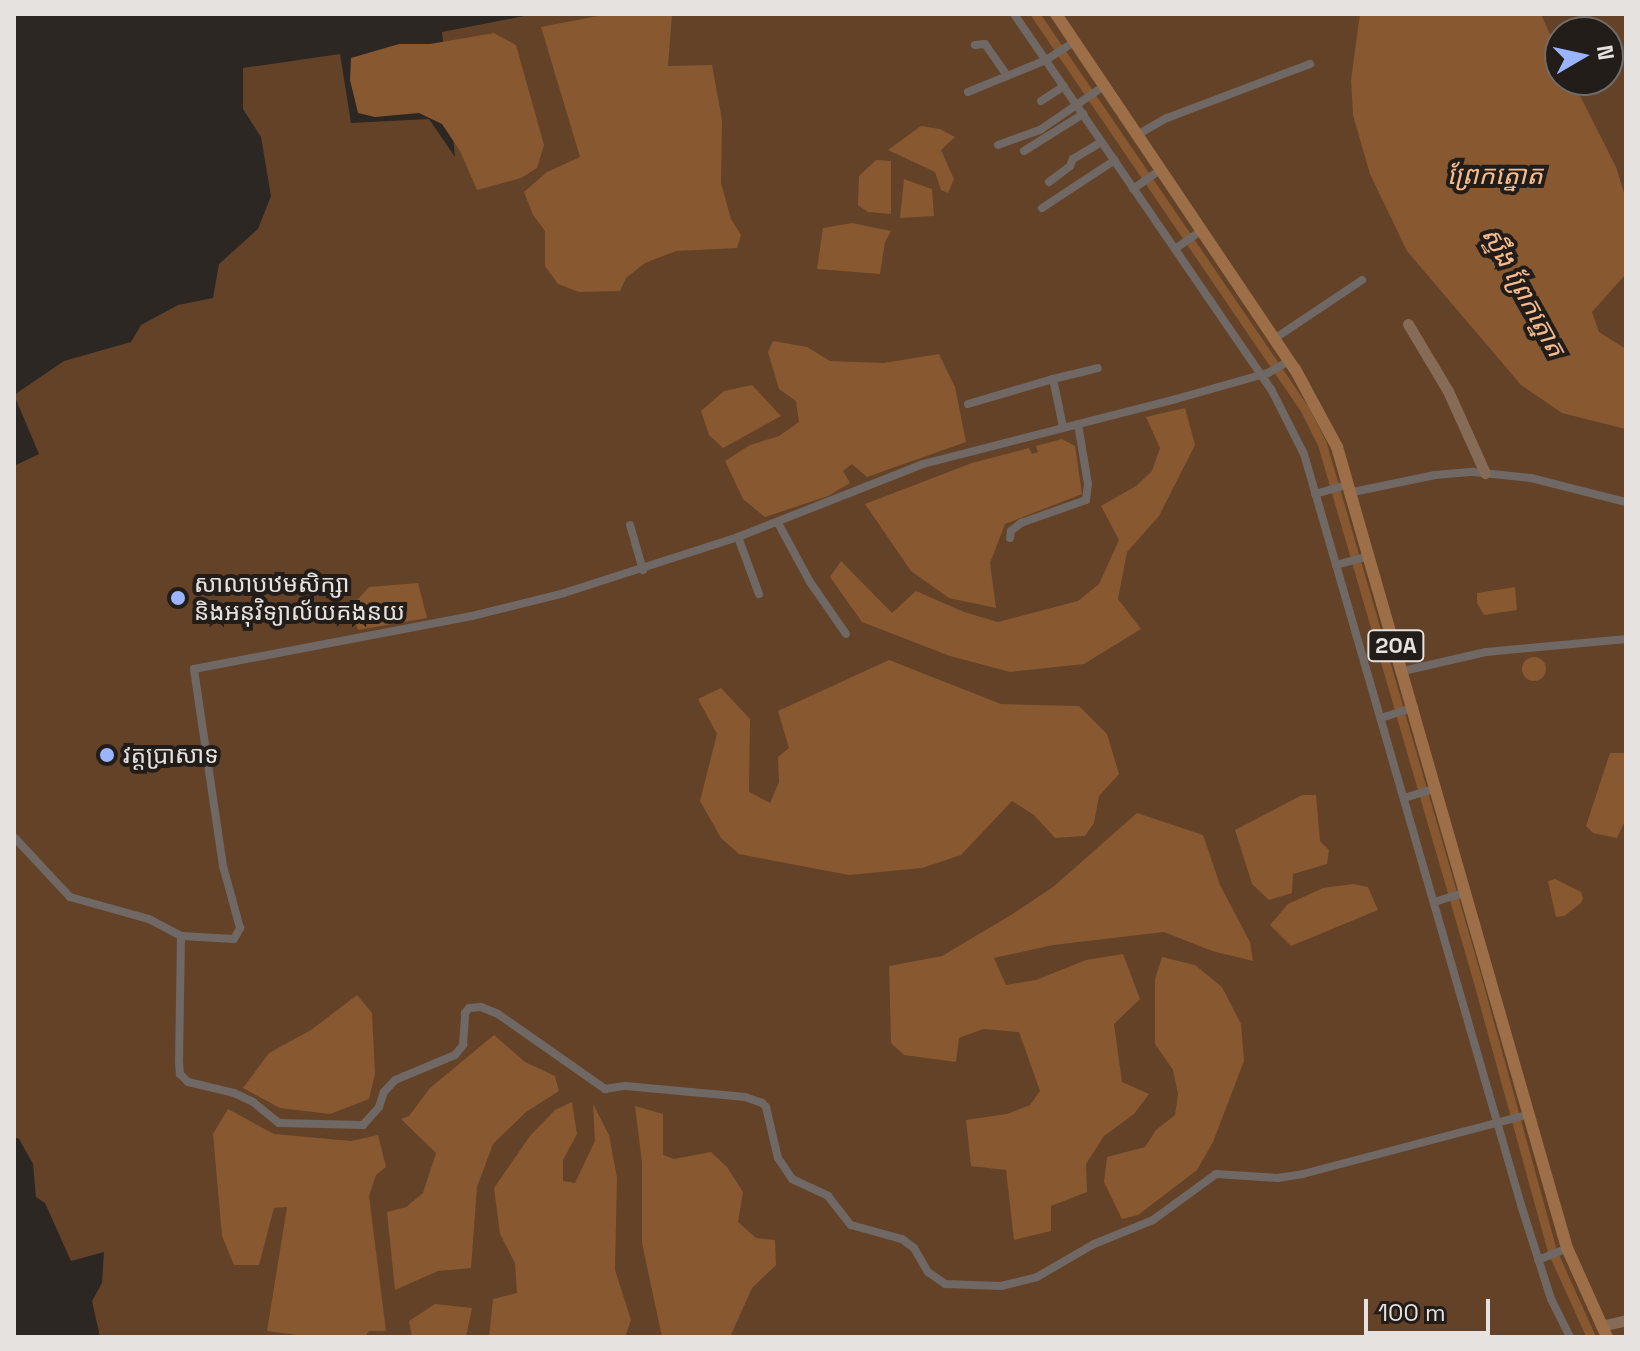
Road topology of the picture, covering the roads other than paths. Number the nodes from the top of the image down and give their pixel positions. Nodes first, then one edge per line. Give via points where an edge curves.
1 (1014, 14) edge
2 (1056, 14) edge
3 (1070, 44) junction
4 (975, 45) dead end
5 (1048, 58) junction
6 (1310, 64) dead end
7 (1007, 76) junction
8 (1064, 86) junction
9 (1100, 89) junction
10 (968, 92) dead end
11 (1041, 101) dead end
12 (1081, 107) junction
13 (1137, 135) junction
14 (1101, 142) junction
15 (998, 145) dead end
16 (1024, 151) dead end
17 (1115, 160) junction
18 (1156, 173) junction
19 (1049, 182) dead end
20 (1136, 187) junction
21 (1042, 208) dead end
22 (1202, 230) junction
23 (1175, 249) junction
24 (1362, 280) dead end
25 (1408, 324) dead end
26 (1274, 339) junction
27 (1286, 364) junction
28 (1098, 368) dead end
29 (1263, 374) junction
30 (1053, 379) junction
31 (968, 404) dead end
32 (1078, 424) junction
33 (1063, 427) junction
34 (1485, 473) junction
35 (1351, 488) junction
36 (1315, 494) junction
37 (1626, 502) edge
38 (778, 523) junction
39 (630, 525) dead end
40 (738, 537) junction
41 (1010, 538) dead end
42 (1366, 558) junction
43 (1340, 564) junction
44 (643, 570) junction
45 (759, 594) dead end
46 (846, 634) dead end
47 (1626, 639) edge
48 (1403, 671) junction
49 (1414, 707) junction
50 (1381, 718) junction
51 (1431, 790) junction
52 (1408, 797) junction
53 (14, 837) edge
54 (1467, 892) junction
55 (1434, 902) junction
56 (181, 936) junction
57 (1530, 1114) junction
58 (1500, 1122) junction
59 (1562, 1250) junction
60 (1542, 1259) junction
61 (1626, 1320) edge
62 (1604, 1331) edge
63 (1570, 1337) edge

1 - 5 street
2 - 3 main road, 20A
3 - 5 street
3 - 9 main road, 20A
4 - 7 street via 985,44
5 - 7 street
5 - 8 street
6 - 13 street via 1167,118
7 - 10 street
8 - 11 street
8 - 12 street
9 - 12 street
9 - 13 main road, 20A
12 - 14 street
12 - 15 street
12 - 16 street
13 - 18 main road, 20A
14 - 17 street
14 - 19 street
17 - 20 street
17 - 21 street
18 - 20 street
18 - 22 main road, 20A
20 - 23 street
22 - 23 street
22 - 26 main road, 20A
23 - 29 street
24 - 26 street
25 - 34 street via 1448,391
26 - 27 main road, 20A
27 - 29 street
27 - 35 main road, 20A via 1327,425
28 - 30 street
29 - 32 street
29 - 36 street via 1295,433
30 - 31 street
30 - 33 street
32 - 33 street
32 - 41 street via 1086,500 1021,523
33 - 38 street via 878,479
34 - 35 street
34 - 37 street via 1531,478
35 - 36 street
35 - 42 main road, 20A
36 - 43 street
38 - 40 street
38 - 46 street
39 - 44 street
40 - 44 street
40 - 45 street
42 - 43 street
42 - 48 main road, 20A
43 - 50 street
44 - 56 street via 472,616 194,669 223,866 240,932 230,940
47 - 48 street via 1486,652
48 - 49 main road, 20A
49 - 50 street
49 - 51 main road, 20A
50 - 52 street
51 - 52 street
51 - 54 main road, 20A
52 - 55 street
53 - 56 street via 70,897 149,919
54 - 55 street
54 - 57 main road, 20A
55 - 58 street
56 - 58 street via 179,1061 180,1074 188,1082 234,1093 279,1123 363,1125 395,1080 455,1055 463,1045 465,1013 481,1007 605,1089 625,1086 762,1103 778,1158 792,1179 828,1196 851,1225 902,1239 928,1272 945,1284 1001,1286 1037,1277 1094,1244 1153,1220 1216,1174 1303,1174
57 - 58 street
57 - 59 main road, 20A
58 - 60 street
59 - 60 street
59 - 62 main road, 20A
60 - 63 street via 1551,1299
61 - 62 street

